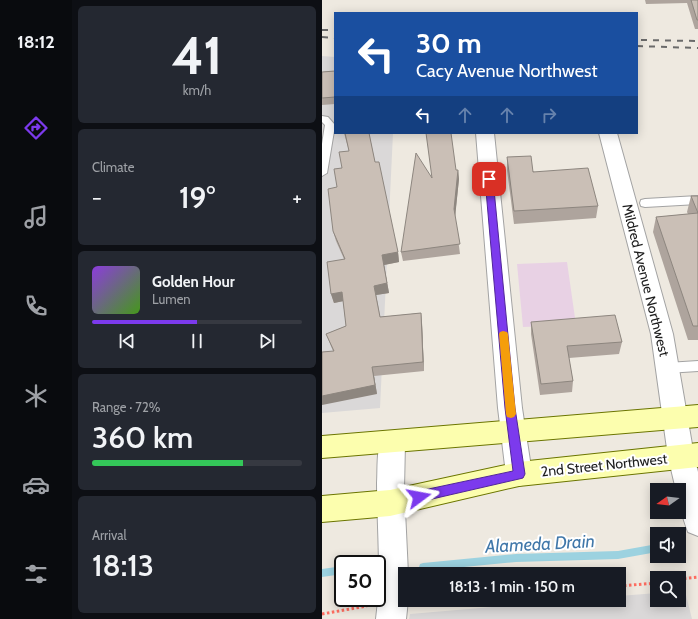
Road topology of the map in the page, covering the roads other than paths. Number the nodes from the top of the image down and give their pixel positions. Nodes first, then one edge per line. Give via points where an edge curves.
1 (322, 119) edge
2 (485, 134) edge
3 (608, 134) edge
4 (322, 173) edge
5 (698, 200) edge
6 (645, 203) dead end
7 (698, 366) edge
8 (667, 368) junction
9 (686, 417) edge
10 (513, 431) junction
11 (392, 443) junction
12 (322, 447) edge
13 (689, 456) edge
14 (519, 474) junction
15 (390, 503) junction
16 (322, 509) edge
17 (698, 523) edge
18 (391, 619) edge

1 - 4 lane via 330,126
2 - 10 street
3 - 8 street, Mildred Avenue Northwest via 662,334
5 - 6 lane
7 - 8 lane
8 - 9 street, Mildred Avenue Northwest
9 - 10 main road
9 - 13 street, Mildred Avenue Northwest
10 - 11 main road
10 - 14 street
11 - 12 main road
11 - 15 street
13 - 14 main road, 2nd Street Northwest
13 - 17 street, Mildred Avenue Northwest
14 - 15 main road, 2nd Street Northwest
15 - 16 main road, 2nd Street Northwest
15 - 18 street via 394,576

